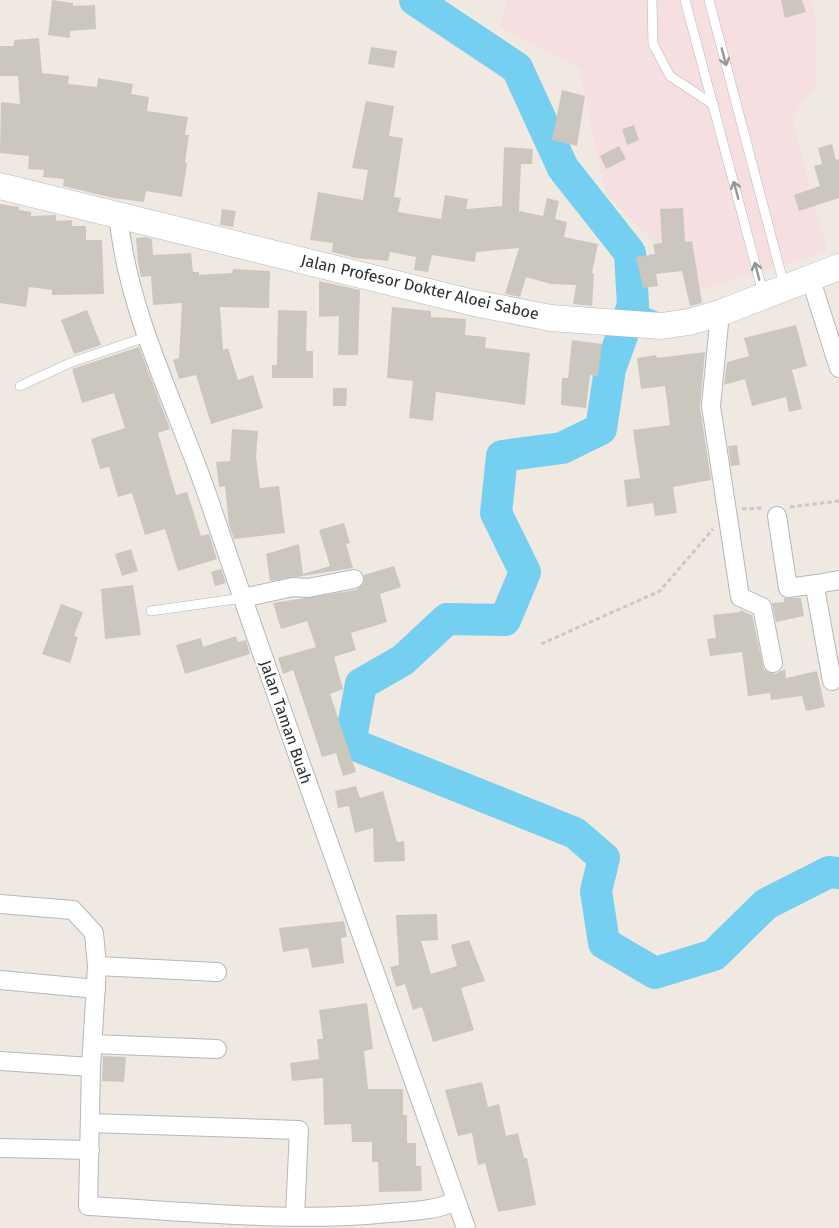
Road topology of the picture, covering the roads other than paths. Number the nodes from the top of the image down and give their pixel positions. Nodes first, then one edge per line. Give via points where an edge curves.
1 (652, 0) edge
2 (685, 0) edge
3 (709, 0) edge
4 (714, 105) junction
5 (0, 186) edge
6 (118, 213) junction
7 (839, 267) edge
8 (810, 277) junction
9 (774, 292) junction
10 (720, 313) junction
11 (149, 336) junction
12 (839, 368) edge
13 (20, 386) dead end
14 (778, 510) road end
15 (354, 579) dead end
16 (839, 580) edge
17 (817, 584) junction
18 (243, 598) junction
19 (151, 611) dead end
20 (773, 663) dead end
21 (832, 681) dead end
22 (0, 904) edge
23 (97, 966) junction
24 (217, 972) dead end
25 (0, 980) edge
26 (96, 989) junction
27 (93, 1044) junction
28 (217, 1049) dead end
29 (0, 1061) edge
30 (91, 1067) junction
31 (90, 1123) junction
32 (0, 1148) edge
33 (90, 1150) junction
34 (456, 1201) junction
35 (295, 1216) junction
36 (466, 1228) edge

1 - 4 lane via 653,44 670,76
2 - 4 lane
3 -> 9 lane via 772,241
9 -> 4 lane via 751,246
5 - 6 street, Jalan Profesor Dokter Aloei Saboe
6 - 10 street, Jalan Profesor Dokter Aloei Saboe via 511,312 661,326
6 - 11 street, Jalan Taman Buah via 121,247
7 - 8 street, Jalan Profesor Dokter Aloei Saboe
8 - 9 street, Jalan Profesor Dokter Aloei Saboe
8 - 12 street
9 - 10 street, Jalan Profesor Dokter Aloei Saboe
10 - 20 street via 711,406 740,597 762,607
11 - 13 lane
11 - 18 street, Jalan Taman Buah
14 - 17 street via 788,588
15 - 18 street
16 - 17 street
17 - 21 street
18 - 19 lane
18 - 34 street, Jalan Taman Buah
22 - 23 street via 74,910 94,933
23 - 24 street
23 - 26 street
25 - 26 street
26 - 27 street
27 - 28 street
27 - 30 street
29 - 30 street
30 - 31 street
31 - 33 street
31 - 35 street via 300,1130
32 - 33 street
33 - 35 street via 88,1206
34 - 35 street via 439,1209
34 - 36 street, Jalan Taman Buah

